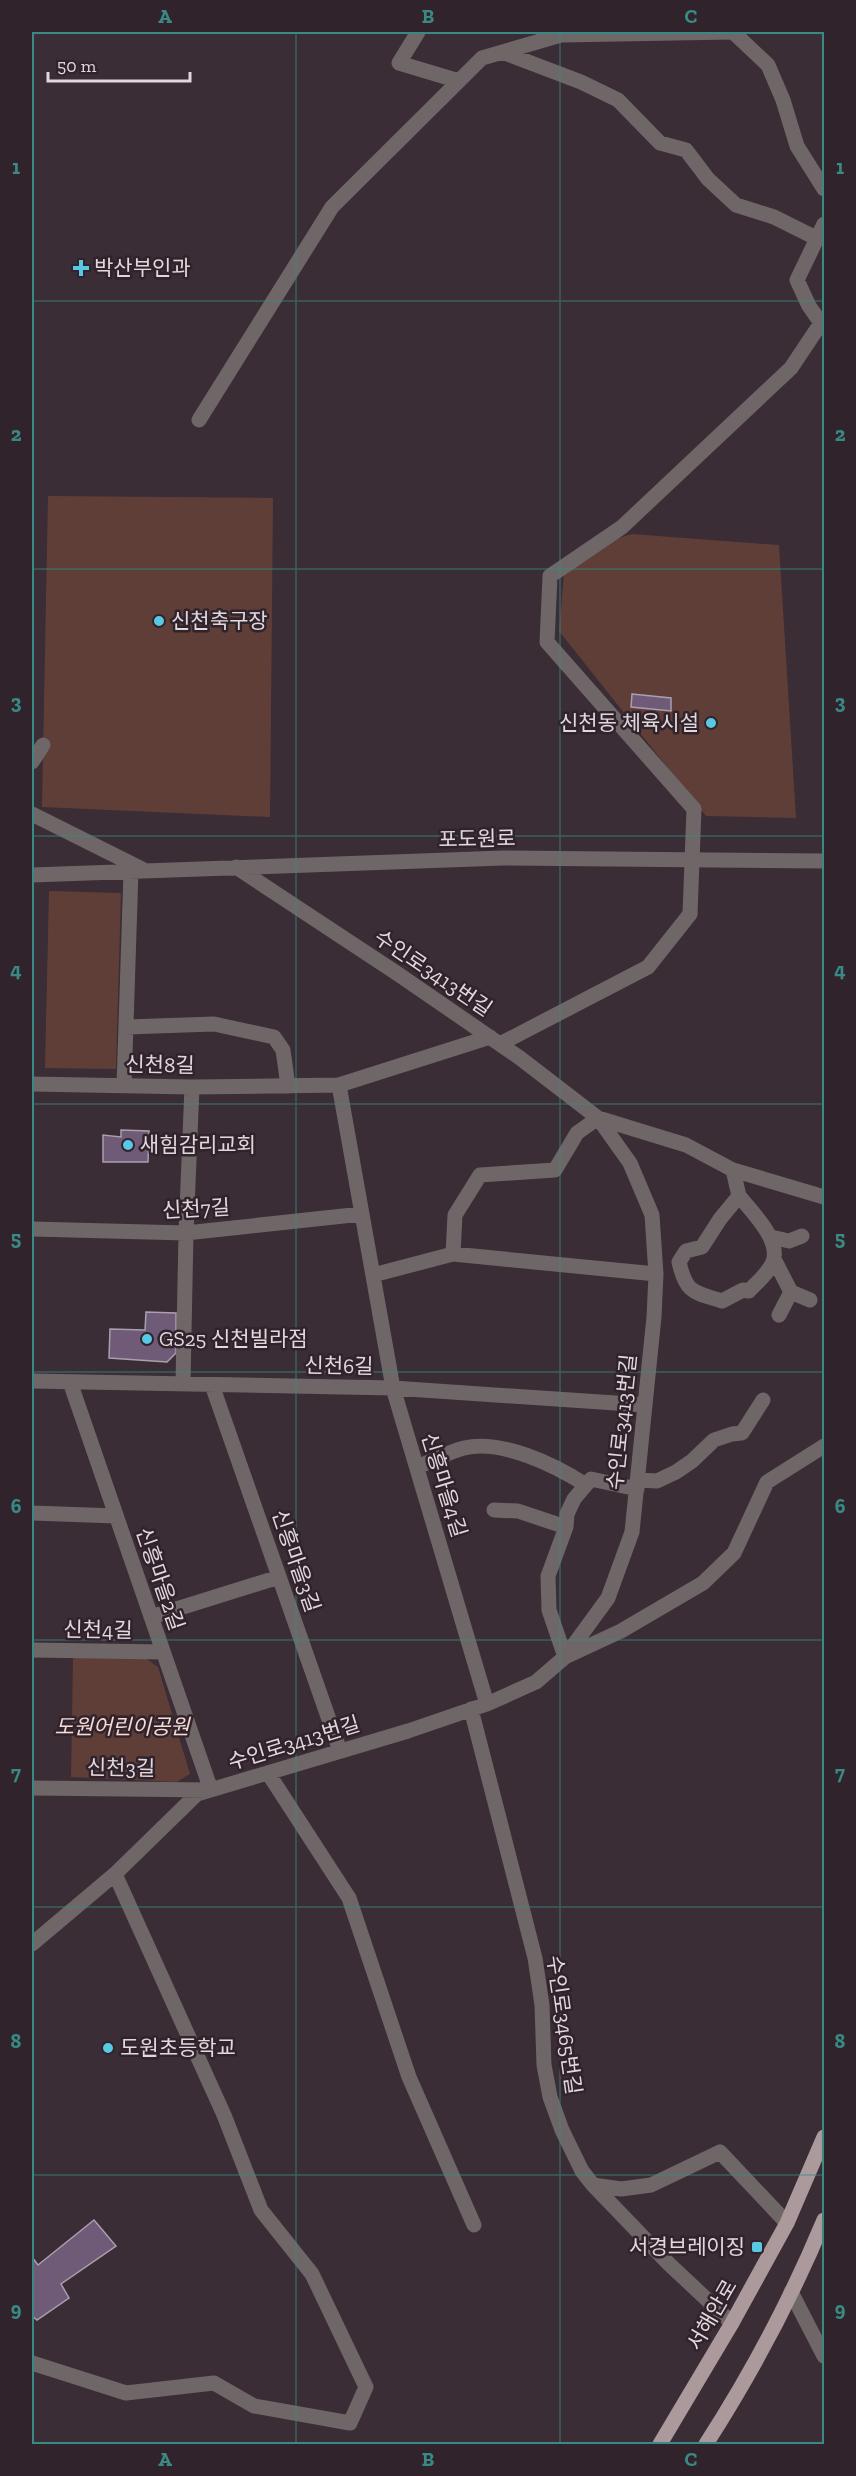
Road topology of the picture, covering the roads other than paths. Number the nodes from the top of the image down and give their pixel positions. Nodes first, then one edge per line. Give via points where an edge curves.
1 (417, 32) edge
2 (682, 32) edge
3 (502, 52) junction
4 (459, 81) junction
5 (825, 189) edge
6 (825, 224) edge
7 (815, 243) junction
8 (199, 420) dead end
9 (43, 745) dead end
10 (32, 762) edge
11 (32, 814) edge
12 (825, 861) edge
13 (236, 867) junction
14 (138, 871) junction
15 (32, 875) edge
16 (127, 1027) junction
17 (495, 1041) junction
18 (32, 1084) edge
19 (339, 1085) junction
20 (123, 1086) junction
21 (288, 1086) junction
22 (192, 1087) junction
23 (598, 1118) junction
24 (733, 1170) junction
25 (740, 1196) junction
26 (825, 1197) edge
27 (362, 1214) junction
28 (32, 1229) edge
29 (186, 1233) junction
30 (802, 1236) dead end
31 (771, 1237) junction
32 (453, 1254) junction
33 (774, 1259) junction
34 (656, 1274) junction
35 (373, 1275) junction
36 (791, 1292) junction
37 (810, 1299) dead end
38 (779, 1315) dead end
39 (32, 1381) edge
40 (70, 1382) junction
41 (183, 1384) junction
42 (212, 1385) junction
43 (393, 1388) junction
44 (763, 1400) dead end
45 (645, 1405) junction
46 (825, 1446) edge
47 (417, 1467) junction
48 (586, 1485) junction
49 (637, 1485) junction
50 (494, 1510) dead end
51 (32, 1513) edge
52 (116, 1515) junction
53 (566, 1527) junction
54 (279, 1577) junction
55 (151, 1617) junction
56 (32, 1650) edge
57 (163, 1652) junction
58 (565, 1658) junction
59 (487, 1704) junction
60 (471, 1709) junction
61 (340, 1751) junction
62 (268, 1773) junction
63 (32, 1788) edge
64 (211, 1790) junction
65 (115, 1874) junction
66 (32, 1944) edge
67 (825, 2137) edge
68 (593, 2185) junction
69 (825, 2220) edge
70 (787, 2223) junction
71 (474, 2225) dead end
72 (790, 2292) junction
73 (732, 2323) junction
74 (759, 2351) junction
75 (825, 2356) edge
76 (32, 2363) edge
77 (680, 2412) junction
78 (651, 2445) edge
79 (660, 2445) edge
80 (706, 2445) edge
81 (717, 2445) edge

1 - 4 street via 399,63
2 - 3 street via 561,35
2 - 5 street via 733,32 768,66 797,146
3 - 4 street via 482,58
3 - 7 street via 618,100 660,143 686,150 708,179 736,205 774,217 814,237
4 - 8 street via 332,207
6 - 7 street
7 - 17 street, 신천8길, bridge via 797,280 808,306 821,323 791,368 622,527 550,576 547,642 694,809 690,914 648,967
9 - 10 street
11 - 14 street
12 - 13 street, 포도원로 via 502,858
13 - 14 street, 포도원로
13 - 17 street, 수인로3413번길
14 - 15 street, 포도원로
14 - 16 street
16 - 20 street
16 - 21 street, 신천8길 via 214,1024 274,1037 283,1050
17 - 19 street, 신천8길
17 - 23 street, 수인로3413번길
18 - 20 street, 신천8길
19 - 21 street, 신천8길
19 - 27 street, 신흥마을4길
20 - 22 street, 신천8길
21 - 22 street, 신천8길
22 - 29 street
23 - 24 street via 686,1145
23 - 32 street via 577,1133 555,1170 480,1175 455,1215
23 - 34 street, 수인로3413번길 via 630,1163 652,1215
24 - 25 street
24 - 26 street
25 - 31 street
25 - 33 street via 702,1247 686,1251 679,1262 684,1282 697,1294 722,1301 743,1290 749,1291 768,1272
27 - 29 street, 신천7길
27 - 35 street, 신흥마을4길
28 - 29 street, 신천7길
29 - 41 street
30 - 31 street via 789,1241
31 - 33 street
32 - 34 street
32 - 35 street
33 - 36 street
34 - 45 street, 수인로3413번길
35 - 43 street, 신흥마을4길
36 - 37 street
36 - 38 street
39 - 40 street, 신천6길
40 - 41 street, 신천6길
40 - 52 street, 신흥마을2길
41 - 42 street, 신천6길
42 - 43 street, 신천6길
42 - 54 street, 신흥마을3길
43 - 45 street, 신천6길
43 - 47 street, 신흥마을4길
44 - 49 street via 742,1433 714,1440 676,1472
45 - 49 street, 수인로3413번길
46 - 58 street via 767,1482 734,1553 703,1583 621,1631
47 - 48 street via 465,1448 502,1448 565,1471
47 - 59 street, 신흥마을4길
48 - 49 street via 591,1479
48 - 53 street via 574,1499
49 - 58 street, 수인로3413번길 via 632,1532 608,1598
50 - 53 street via 518,1511
51 - 52 street
52 - 55 street, 신흥마을2길
53 - 58 street via 548,1576 549,1610
54 - 55 street
54 - 61 street, 신흥마을3길
55 - 57 street, 신흥마을2길
56 - 57 street, 신천4길
57 - 64 street, 신흥마을2길
58 - 59 street, 수인로3413번길 via 536,1683
59 - 60 street, 수인로3413번길
60 - 61 street, 수인로3413번길
60 - 68 street, 수인로3465번길 via 535,1958 550,2097 582,2171
61 - 62 street, 수인로3413번길
62 - 64 street, 수인로3413번길
62 - 71 street via 349,1898 409,2078
63 - 64 street, 신천3길
64 - 65 street, 수인로3413번길 via 197,1794
65 - 66 street, 수인로3413번길
65 - 76 street via 224,2115 261,2210 312,2274 366,2388 350,2423 254,2406 214,2383 126,2393
67 - 70 main road, 서해안로
68 - 70 street via 621,2189 651,2185 720,2152
68 - 73 street, 수인로3465번길
69 - 72 main road
70 - 73 main road, 서해안로
72 - 74 main road
72 - 75 street
73 - 77 main road, 서해안로
74 - 80 main road
74 - 81 main road
77 - 78 main road
77 - 79 main road, 서해안로

